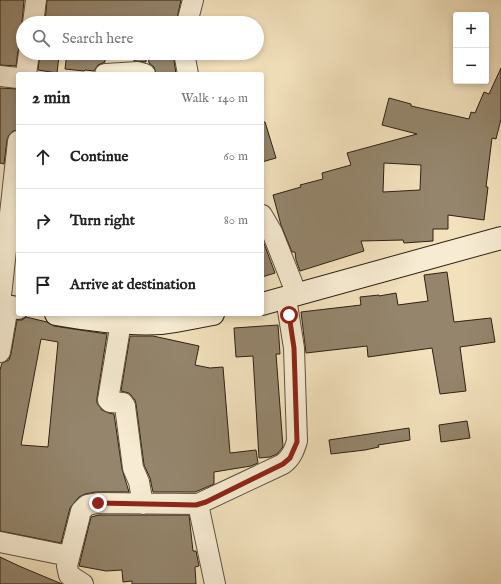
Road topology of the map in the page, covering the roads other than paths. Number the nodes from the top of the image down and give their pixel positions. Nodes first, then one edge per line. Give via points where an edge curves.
1 (36, 0) edge
2 (193, 0) edge
3 (34, 16) edge
4 (188, 16) edge
5 (28, 60) edge
6 (185, 60) edge
7 (26, 72) edge
8 (188, 72) edge
9 (0, 76) edge
10 (16, 78) edge
11 (16, 147) edge
12 (7, 171) edge
13 (264, 218) edge
14 (501, 238) edge
15 (292, 296) junction
16 (264, 303) edge
17 (6, 306) edge
18 (72, 316) edge
19 (184, 317) edge
20 (121, 322) junction
21 (0, 352) edge
22 (143, 504) junction
23 (198, 504) junction
24 (0, 542) edge
25 (69, 556) junction
26 (83, 584) edge
27 (215, 584) edge

1 - 3 street
2 - 4 street
5 - 7 street
6 - 8 street
9 - 10 street
11 - 12 street
12 - 17 street
13 - 15 street via 272,232
14 - 15 main road
15 - 16 main road
15 - 23 street via 297,426 294,451 283,464
17 - 21 street
18 - 20 main road
19 - 20 main road via 144,323
20 - 22 street via 108,400 123,403 125,406 133,468 139,482
22 - 23 street
22 - 25 street via 87,505 81,511
23 - 27 street
24 - 25 street
25 - 26 street via 69,576

